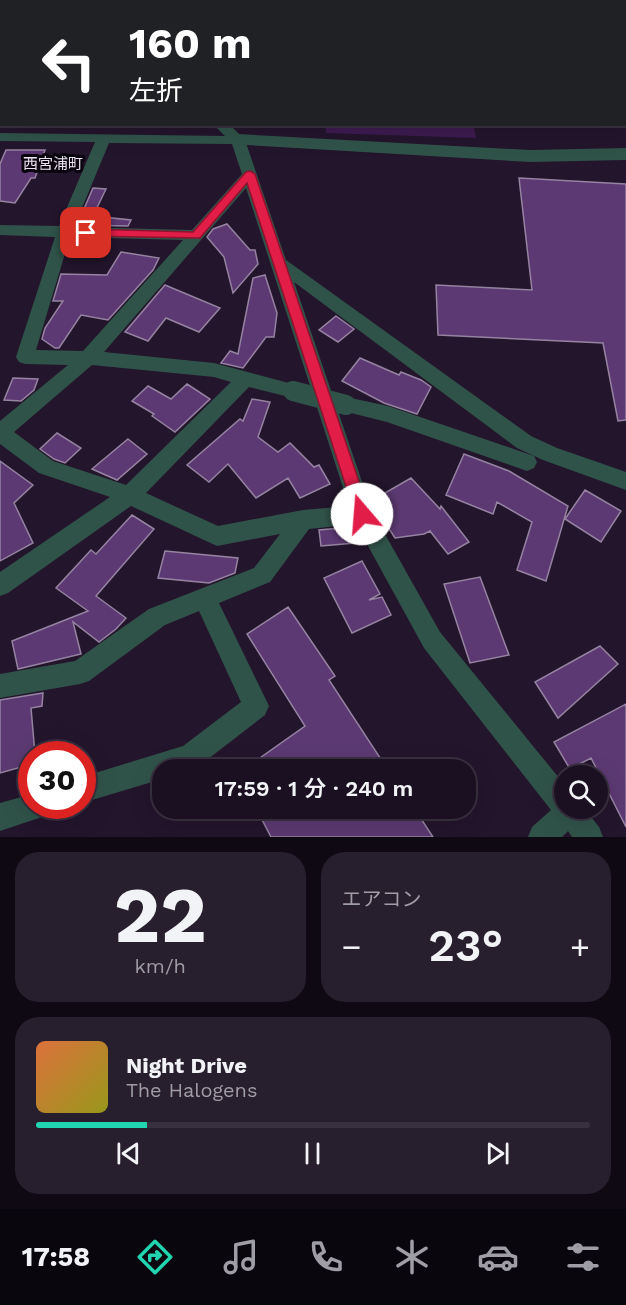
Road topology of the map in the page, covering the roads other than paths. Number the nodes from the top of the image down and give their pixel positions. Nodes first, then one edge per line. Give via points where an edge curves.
1 (222, 126) edge
2 (0, 137) edge
3 (104, 138) junction
4 (238, 140) junction
5 (626, 154) edge
6 (250, 174) junction
7 (0, 230) edge
8 (64, 232) junction
9 (196, 235) junction
10 (280, 264) junction
11 (88, 358) junction
12 (245, 378) junction
13 (0, 433) edge
14 (527, 462) dead end
15 (626, 481) edge
16 (129, 495) junction
17 (362, 514) junction
18 (303, 520) junction
19 (0, 585) edge
20 (204, 598) junction
21 (0, 686) edge
22 (96, 786) edge
23 (554, 793) edge
24 (18, 811) edge
25 (0, 816) edge
26 (557, 819) edge
27 (575, 819) edge
28 (542, 837) edge
29 (589, 837) edge

1 - 4 street
2 - 3 street
3 - 4 street
3 - 8 street
4 - 5 street via 530,156
4 - 6 street
6 - 9 street
6 - 10 street
7 - 8 street
8 - 9 street
8 - 11 street via 25,357
9 - 11 street
10 - 15 street via 524,442
10 - 17 street
11 - 12 street via 214,370
11 - 13 street
12 - 14 street, bridge via 388,414
12 - 16 street
13 - 16 street via 46,467
16 - 18 street via 217,536
16 - 19 street
17 - 18 street
17 - 23 street via 432,640
18 - 20 street via 262,575
20 - 21 street via 157,617 80,672
20 - 22 street via 256,706 190,757
24 - 25 street
26 - 28 street
27 - 29 street

